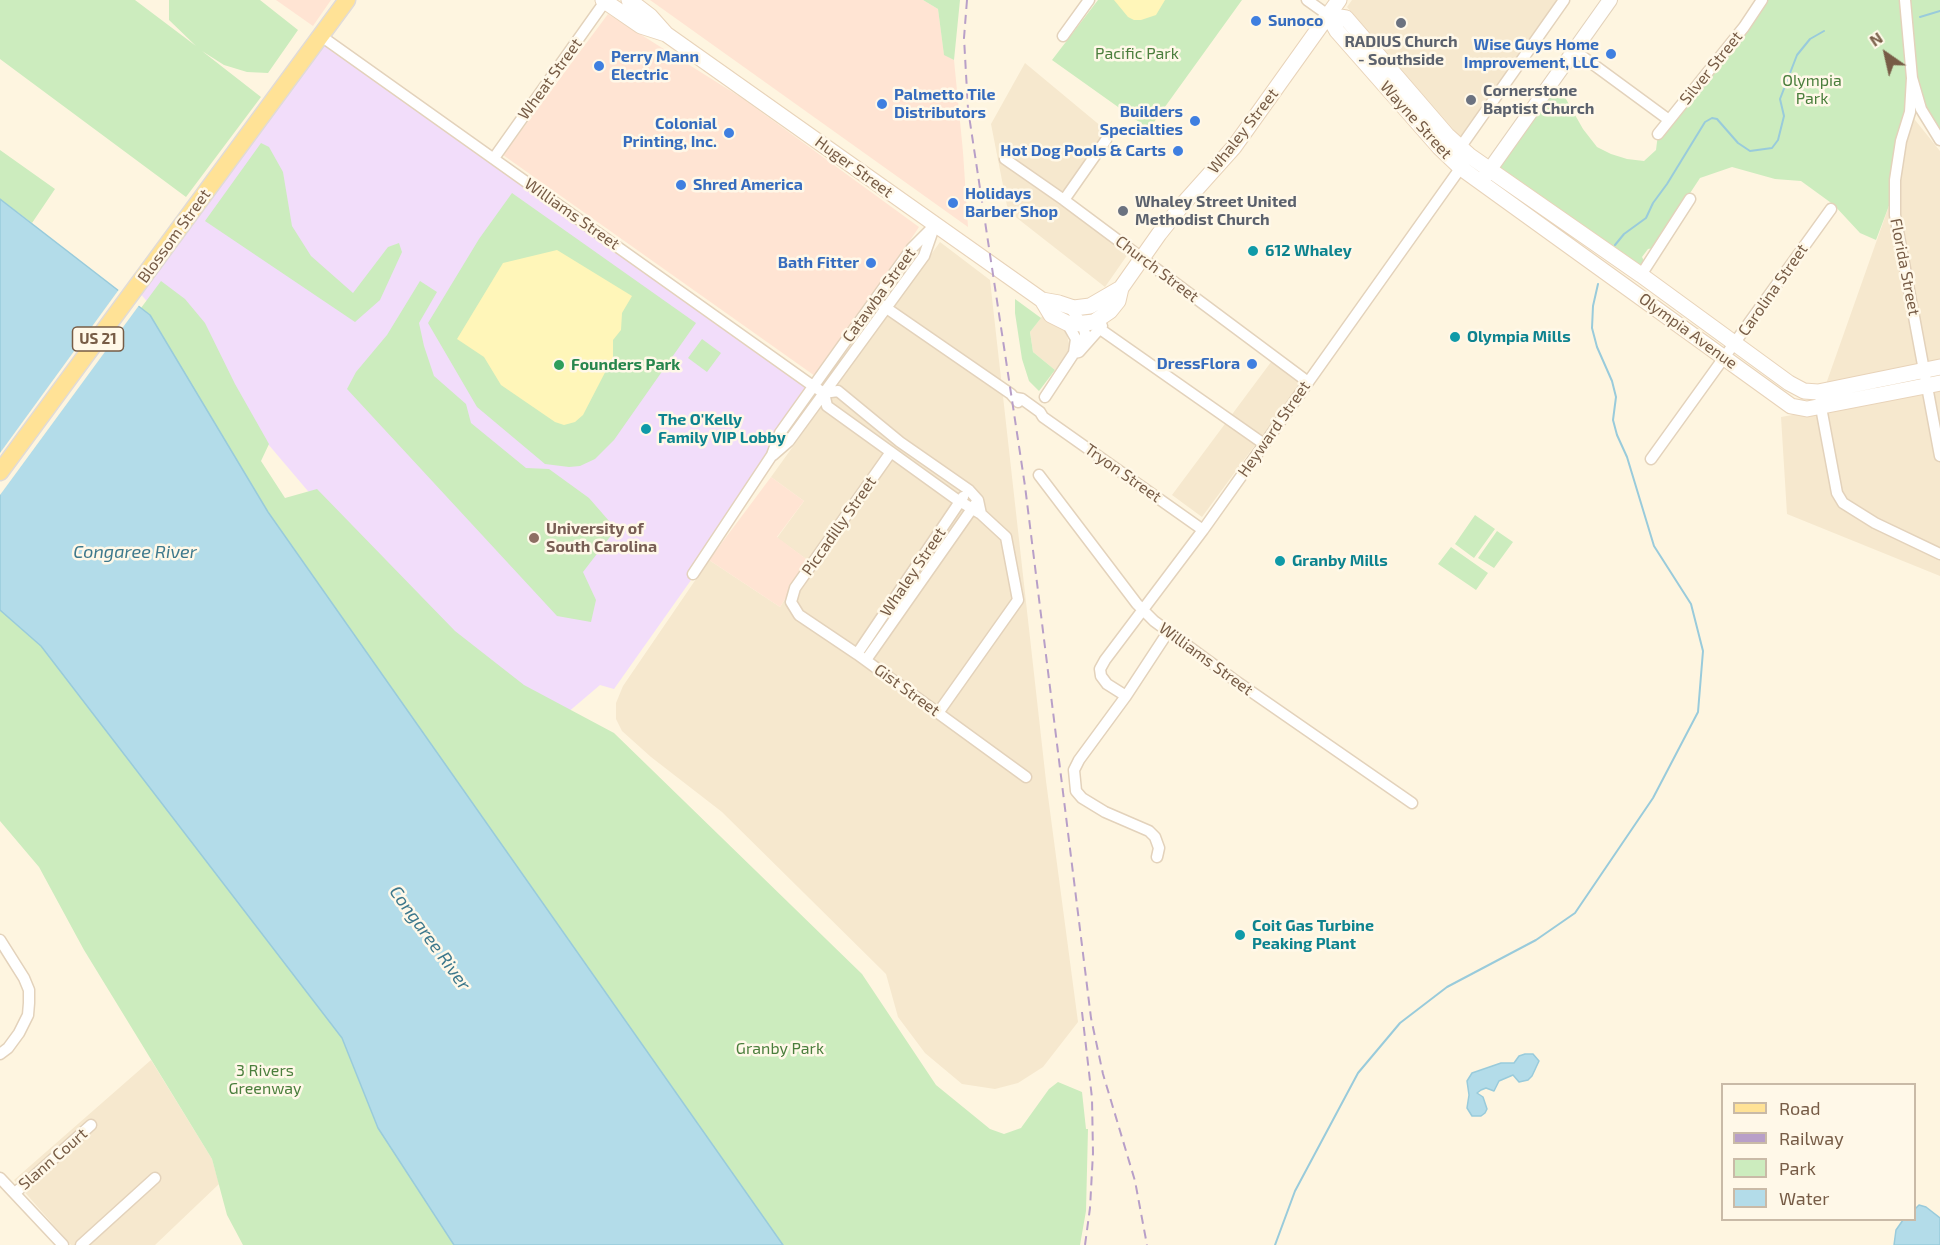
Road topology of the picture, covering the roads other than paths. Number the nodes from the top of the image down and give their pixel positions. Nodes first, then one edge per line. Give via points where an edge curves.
1 (347, 0) edge
2 (629, 0) edge
3 (1089, 0) edge
4 (1307, 0) edge
5 (1339, 0) edge
6 (1564, 0) edge
7 (1610, 0) edge
8 (1762, 0) edge
9 (1905, 0) edge
10 (605, 1) edge
11 (1328, 15) junction
12 (666, 34) junction
13 (321, 36) junction
14 (1063, 36) dead end
15 (1575, 51) junction
16 (1912, 78) junction
17 (1668, 120) junction
18 (1658, 134) dead end
19 (1106, 140) dead end
20 (1940, 140) edge
21 (494, 158) junction
22 (1461, 158) junction
23 (1005, 159) dead end
24 (1490, 170) junction
25 (1480, 183) junction
26 (1690, 199) dead end
27 (1064, 200) junction
28 (1831, 209) dead end
29 (935, 225) junction
30 (1142, 258) junction
31 (1641, 275) junction
32 (1121, 288) junction
33 (875, 300) junction
34 (1042, 300) junction
35 (1069, 306) junction
36 (886, 308) junction
37 (1110, 310) junction
38 (1075, 324) junction
39 (1100, 329) junction
40 (1735, 344) junction
41 (1084, 346) junction
42 (1074, 353) junction
43 (1725, 358) junction
44 (1932, 368) edge
45 (1308, 382) junction
46 (1933, 384) edge
47 (813, 386) junction
48 (824, 393) junction
49 (1045, 397) dead end
50 (1820, 399) junction
51 (1264, 444) junction
52 (891, 452) junction
53 (772, 455) junction
54 (1940, 456) edge
55 (1651, 459) dead end
56 (0, 472) edge
57 (1039, 475) dead end
58 (969, 490) junction
59 (960, 501) junction
60 (977, 508) junction
61 (1203, 530) junction
62 (1940, 554) edge
63 (693, 574) dead end
64 (791, 602) joint
65 (1142, 610) junction
66 (1168, 632) junction
67 (862, 657) junction
68 (1126, 696) junction
69 (938, 712) junction
70 (1026, 777) dead end
71 (1412, 803) dead end
72 (1157, 857) dead end
73 (0, 940) edge
74 (0, 1054) edge
75 (91, 1125) dead end
76 (0, 1178) edge
77 (155, 1178) dead end
78 (15, 1193) junction
79 (63, 1245) edge
80 (81, 1245) edge

1 - 13 main road, Blossom Street / US 21
2 - 12 main road, Huger Street
3 - 14 street
4 - 11 street, Wayne Street
5 - 11 main road, Whaley Street
6 - 22 street, Heyward Street
7 - 15 street
8 - 17 street, Silver Street
9 - 16 street
10 - 12 main road, Huger Street via 641,26
10 - 21 street, Wheat Street
11 - 22 main road, Wayne Street via 1346,18 1447,135
11 - 30 main road, Whaley Street via 1234,147
12 - 29 main road, Huger Street
13 - 21 street, Williams Street
13 - 56 main road, Blossom Street / US 21
15 - 17 street
15 - 24 street
16 - 20 street via 1922,109
16 - 44 street, Florida Street via 1910,112 1895,180 1895,215
17 - 18 street, Silver Street
19 - 27 street
21 - 47 street, Williams Street
22 - 24 main road, Olympia Avenue
22 - 25 main road, Olympia Avenue
22 - 45 street, Heyward Street
23 - 27 street, Church Street
24 - 25 street
24 - 31 main road, Olympia Avenue
25 - 43 main road, Olympia Avenue
26 - 31 street
27 - 30 street, Church Street
28 - 40 street, Carolina Street
29 - 33 street, Catawba Street via 912,248
29 - 34 main road, Huger Street
29 - 36 street, Catawba Street via 924,256
30 - 32 main road, Whaley Street
30 - 45 street, Church Street
31 - 40 main road, Olympia Avenue
32 - 35 main road, Whaley Street via 1090,306
32 - 37 main road, Whaley Street via 1118,301
33 - 36 street, Tryon Street
33 - 47 street, Catawba Street
34 - 35 main road, Whaley Street
34 - 38 main road via 1051,315
35 - 38 street
36 - 48 street, Catawba Street
36 - 61 street, Tryon Street
37 - 38 main road via 1100,319
37 - 39 street, Whaley Street
38 - 41 street via 1085,333
38 - 42 street
39 - 41 street, Whaley Street
39 - 51 street
40 - 43 street, Carolina Street
40 - 50 main road, Olympia Avenue via 1789,383
41 - 42 street, Whaley Street
42 - 49 street, Whaley Street
43 - 50 main road, Olympia Avenue via 1791,406 1807,409
43 - 55 street, Carolina Street
44 - 46 street, Florida Street
44 - 50 main road, Olympia Avenue
45 - 51 street, Heyward Street
46 - 50 main road, Olympia Avenue
46 - 54 street, Florida Street
47 - 48 street, Williams Street
47 - 53 street, Catawba Street via 780,433
48 - 52 street, Williams Street via 827,406
48 - 53 street, Catawba Street via 789,441
48 - 58 street, Williams Street via 838,391 900,442
50 - 62 street via 1837,493 1843,503 1875,524
51 - 61 street, Heyward Street
52 - 59 street, Williams Street
52 - 64 street, Piccadilly Street via 795,588
53 - 63 street, Catawba Street
57 - 65 street, Williams Street
58 - 59 street, Whaley Street
58 - 60 street, Williams Street
59 - 60 street, Williams Street
59 - 67 street, Whaley Street
60 - 67 street, Whaley Street
60 - 69 street via 1006,537 1018,600
61 - 65 street, Heyward Street
64 - 67 street, Gist Street via 799,615
65 - 66 street, Williams Street
65 - 68 street, Heyward Street via 1100,669 1107,684
66 - 68 street
66 - 71 street, Williams Street
67 - 69 street, Gist Street
68 - 72 street via 1079,760 1074,770 1076,791 1105,812 1149,831 1159,848
69 - 70 street, Gist Street
73 - 74 street via 24,978 29,1003 19,1033
75 - 78 street, Slann Court
76 - 78 street
77 - 80 street
78 - 79 street

